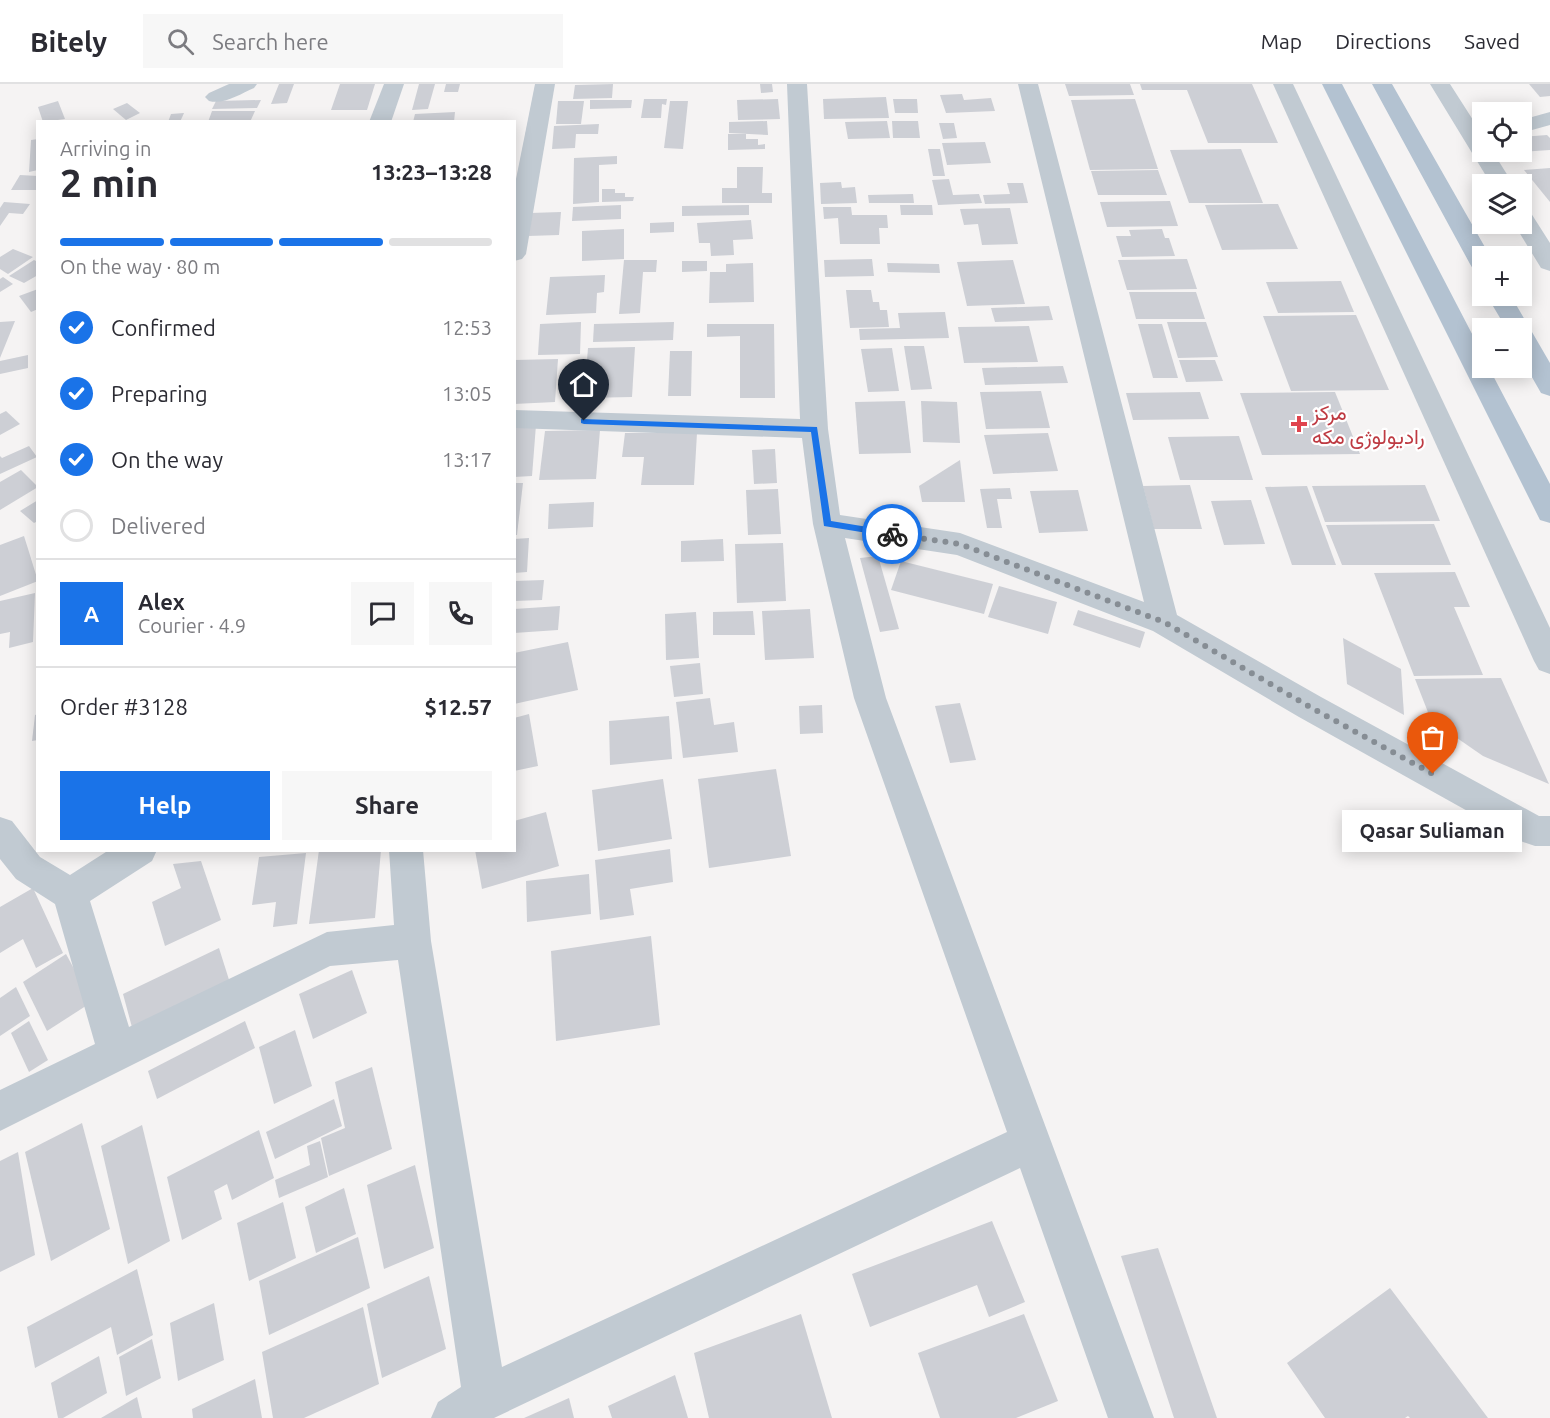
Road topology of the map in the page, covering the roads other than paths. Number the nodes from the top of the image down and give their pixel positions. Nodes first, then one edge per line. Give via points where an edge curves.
1 (247, 84) edge
2 (394, 84) edge
3 (545, 84) edge
4 (797, 84) edge
5 (1028, 84) edge
6 (1283, 84) edge
7 (1332, 84) edge
8 (1382, 84) edge
9 (1440, 84) edge
10 (216, 97) dead end
11 (1550, 118) edge
12 (381, 120) edge
13 (1532, 123) edge
14 (1472, 132) edge
15 (1532, 233) edge
16 (516, 243) edge
17 (1472, 246) edge
18 (1550, 263) edge
19 (1532, 354) edge
20 (1550, 387) edge
21 (516, 419) edge
22 (814, 429) junction
23 (1550, 512) edge
24 (827, 524) junction
25 (1164, 622) junction
26 (1550, 661) edge
27 (1550, 831) edge
28 (0, 832) edge
29 (137, 852) edge
30 (406, 852) edge
31 (70, 894) junction
32 (412, 941) junction
33 (117, 1052) junction
34 (0, 1111) edge
35 (1032, 1141) junction
36 (469, 1408) edge
37 (1131, 1418) edge

1 - 10 street
2 - 12 street
3 - 16 street
4 - 22 street
5 - 25 street
6 - 26 street
7 - 23 main road
8 - 17 main road
9 - 14 street
11 - 13 street
15 - 18 street
19 - 20 main road
21 - 22 street
22 - 24 street
24 - 25 street via 960,544
24 - 35 street via 870,698
25 - 27 street via 1535,831
28 - 31 street via 28,868
29 - 31 street
30 - 32 street
31 - 33 street
32 - 33 street via 327,949
32 - 36 street
33 - 34 street
35 - 36 street
35 - 37 street

